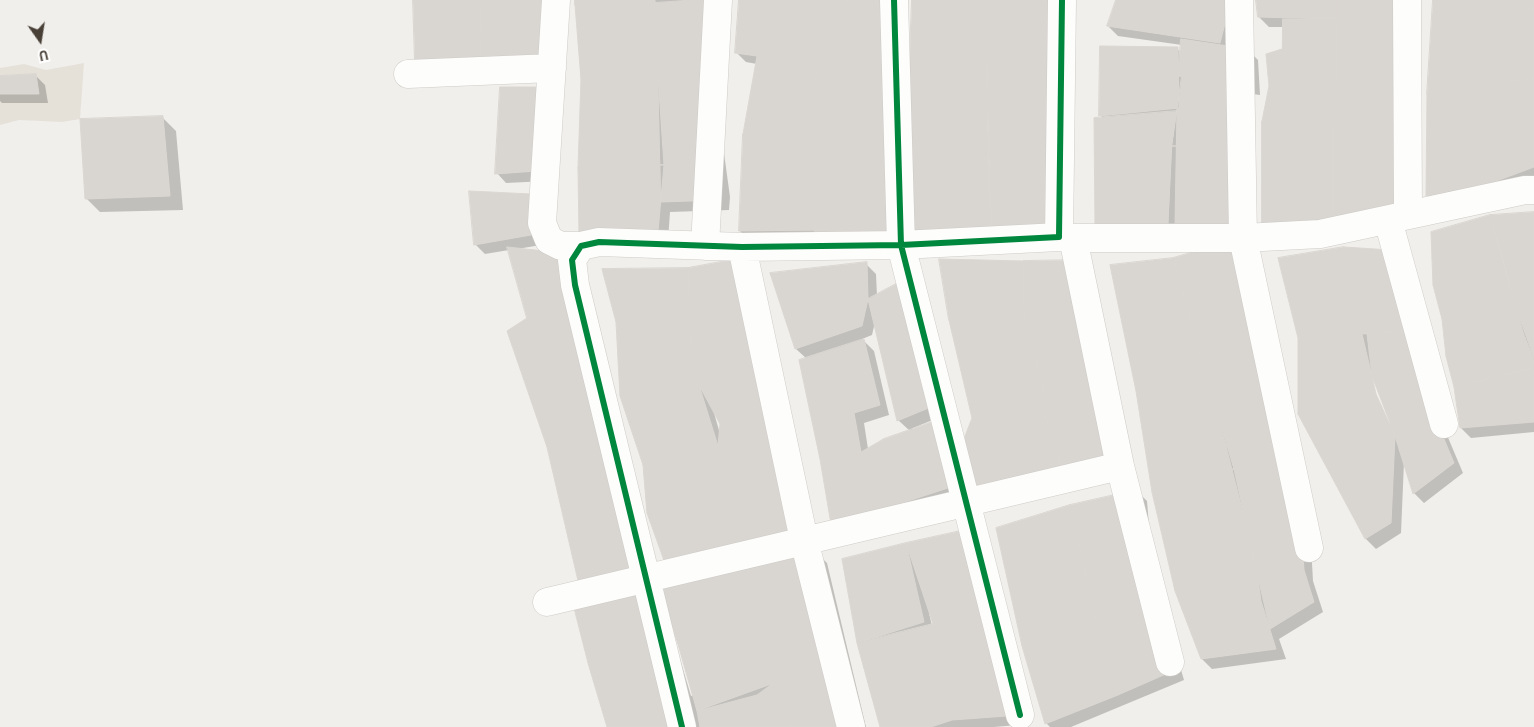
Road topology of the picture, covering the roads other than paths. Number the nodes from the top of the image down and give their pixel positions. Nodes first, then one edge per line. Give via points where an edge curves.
1 (556, 0) edge
2 (718, 0) edge
3 (894, 0) edge
4 (1062, 0) edge
5 (1239, 0) edge
6 (1407, 0) edge
7 (552, 68) junction
8 (408, 74) dead end
9 (1534, 190) edge
10 (1398, 217) junction
11 (1066, 237) junction
12 (1243, 238) junction
13 (901, 245) junction
14 (581, 246) junction
15 (705, 246) junction
16 (742, 246) junction
17 (1444, 424) dead end
18 (1120, 466) junction
19 (966, 502) junction
20 (804, 540) junction
21 (1309, 548) dead end
22 (646, 578) junction
23 (547, 602) dead end
24 (1170, 662) dead end
25 (1020, 715) dead end
26 (682, 727) edge
27 (851, 727) edge

1 - 7 street
2 - 15 street
3 - 13 street
4 - 11 street
5 - 12 street
6 - 10 street
7 - 8 street
7 - 14 street via 542,223 549,240 561,246
9 - 10 street
10 - 12 street via 1320,234
10 - 17 street
11 - 12 street
11 - 13 street
11 - 18 street
12 - 21 street
13 - 16 street
13 - 19 street
14 - 15 street via 599,242
14 - 22 street via 572,260 575,285
15 - 16 street
16 - 20 street
18 - 19 street
18 - 24 street
19 - 20 street
19 - 25 street
20 - 22 street
20 - 27 street
22 - 23 street
22 - 26 street

